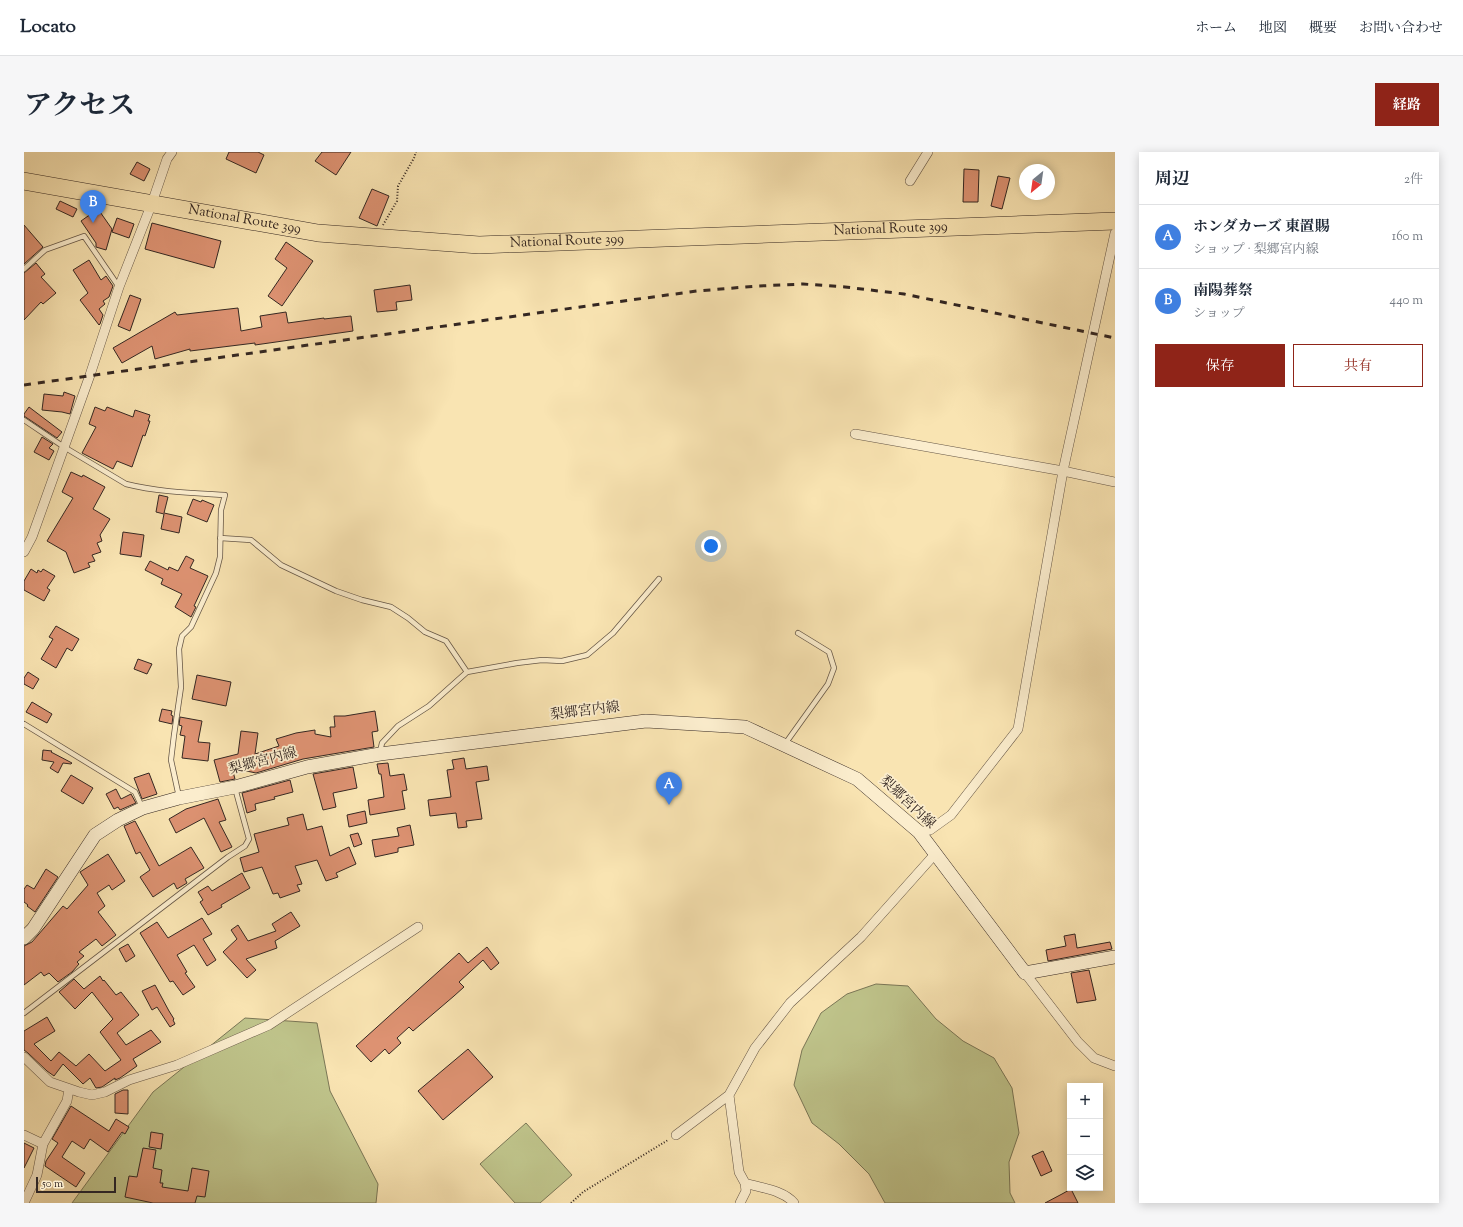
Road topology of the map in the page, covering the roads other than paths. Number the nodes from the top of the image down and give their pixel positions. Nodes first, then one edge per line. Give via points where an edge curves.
1 (172, 152) edge
2 (928, 152) edge
3 (24, 180) edge
4 (910, 181) dead end
5 (152, 203) junction
6 (1115, 221) edge
7 (1115, 233) edge
8 (1113, 249) edge
9 (24, 269) edge
10 (119, 287) junction
11 (24, 420) edge
12 (855, 434) dead end
13 (64, 447) junction
14 (1063, 471) junction
15 (1115, 482) edge
16 (220, 538) junction
17 (24, 552) edge
18 (659, 579) dead end
19 (798, 633) dead end
20 (467, 672) junction
21 (24, 724) edge
22 (784, 745) junction
23 (380, 754) junction
24 (235, 786) junction
25 (179, 798) junction
26 (143, 808) junction
27 (919, 832) junction
28 (935, 854) junction
29 (418, 927) dead end
30 (24, 938) edge
31 (1115, 957) edge
32 (1024, 973) junction
33 (24, 1012) edge
34 (24, 1057) edge
35 (1115, 1066) edge
36 (69, 1089) junction
37 (729, 1095) junction
38 (24, 1135) edge
39 (676, 1135) road end
40 (43, 1144) junction
41 (746, 1184) junction
42 (24, 1203) edge
43 (740, 1203) edge
44 (794, 1203) edge

1 - 5 street via 167,159
2 - 4 street
3 - 5 highway, National Route 399
5 - 6 highway, National Route 399 via 318,233 479,245
5 - 10 street
7 - 8 street
8 - 14 street
9 - 10 lane via 45,250 84,236
10 - 13 street
11 - 13 lane
12 - 14 street
13 - 16 lane via 126,484 225,495 221,510
13 - 17 street via 32,537
14 - 15 street
14 - 27 street via 1018,728 951,815 930,830
16 - 20 lane via 251,540 281,565 329,588 391,607 425,632 446,641
16 - 25 lane via 220,557 216,573 191,627 182,636 179,649 181,687 171,760
18 - 20 lane via 613,633 587,655 562,661 542,660
19 - 22 lane via 829,652 834,668 828,684
20 - 23 lane via 429,706 398,726 382,743
21 - 26 lane via 135,792
22 - 23 main road, 梨郷宮内線 via 745,727 646,721
22 - 27 main road, 梨郷宮内線 via 857,779
23 - 24 main road, 梨郷宮内線 via 306,767
24 - 25 main road, 梨郷宮内線
24 - 33 lane via 249,839 245,846
25 - 26 main road, 梨郷宮内線
26 - 30 main road, 梨郷宮内線 via 95,835 33,929
27 - 28 main road, 梨郷宮内線
28 - 32 main road, 梨郷宮内線
28 - 37 street via 861,937 790,1003 756,1048
29 - 36 street via 269,1025 176,1065 128,1080 105,1092 92,1095
31 - 32 main road
32 - 35 street via 1078,1042 1094,1058
34 - 36 street via 50,1082
36 - 40 street via 67,1101
37 - 39 street
37 - 41 street via 739,1172
38 - 40 street
40 - 42 street via 37,1175
41 - 43 street via 746,1192
41 - 44 street via 781,1194

